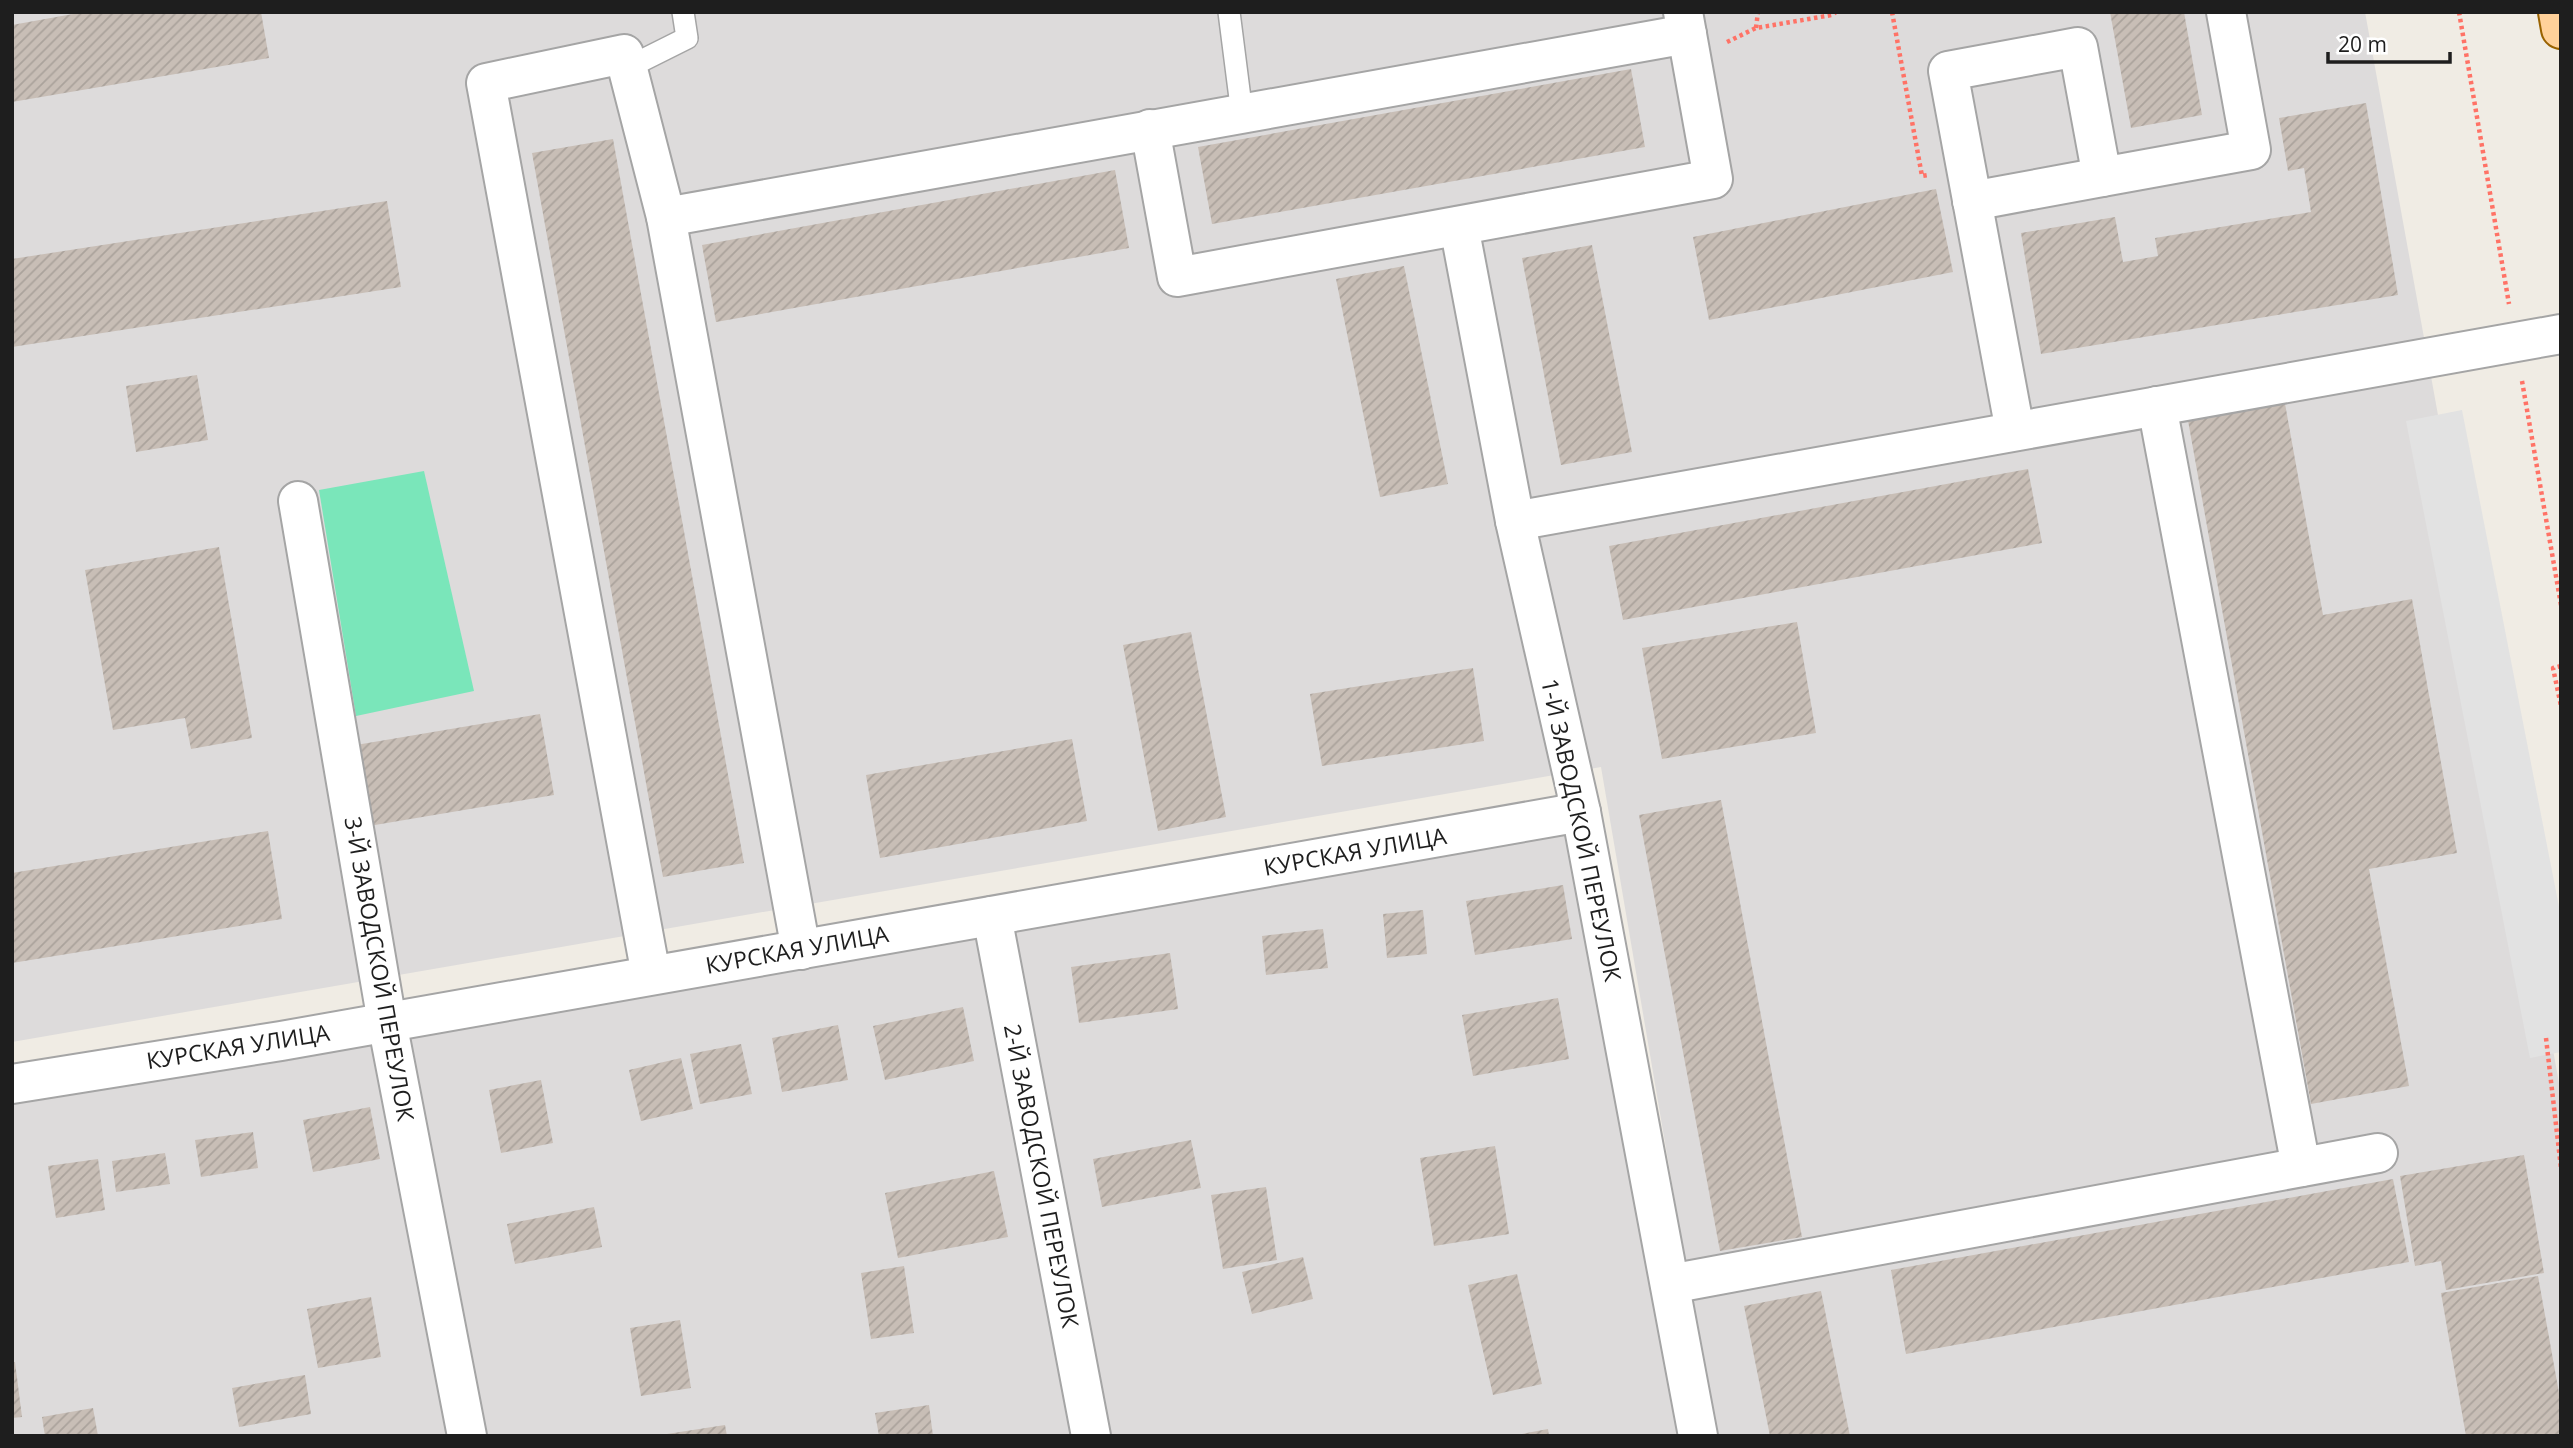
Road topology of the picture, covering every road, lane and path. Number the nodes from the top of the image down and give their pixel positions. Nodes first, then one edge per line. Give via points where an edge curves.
1 (682, 12) edge
2 (1229, 12) edge
3 (1758, 12) edge
4 (1836, 12) edge
5 (2226, 12) edge
6 (2558, 12) edge
7 (1756, 28) junction
8 (2561, 29) edge
9 (1687, 35) edge
10 (627, 68) junction
11 (1242, 114) junction
12 (1150, 129) junction
13 (2102, 177) junction
14 (1972, 201) junction
15 (666, 217) junction
16 (1458, 226) junction
17 (2561, 334) edge
18 (2157, 406) junction
19 (2015, 431) junction
20 (298, 501) dead end
21 (1515, 522) junction
22 (2561, 666) edge
23 (2561, 706) edge
24 (1581, 812) junction
25 (992, 916) junction
26 (801, 950) junction
27 (651, 975) junction
28 (387, 1022) junction
29 (2546, 1038) dead end
30 (12, 1084) edge
31 (2378, 1153) dead end
32 (2301, 1167) junction
33 (2561, 1168) edge
34 (1670, 1284) junction
35 (467, 1436) edge
36 (1091, 1436) edge
37 (1698, 1436) edge

1 - 10 lane via 687,38
2 - 11 lane
3 - 7 path
4 - 7 path
5 - 13 street via 2251,150
6 - 8 main road
7 - 9 path
9 - 11 street
9 - 16 street via 1713,179
10 - 15 street
10 - 27 street via 624,54 486,83
11 - 12 street
12 - 15 street
12 - 16 street via 1177,277
13 - 14 street
13 - 14 street via 2078,47 1961,68 1948,71
14 - 19 street
15 - 26 street
16 - 21 street, 1-Й ЗАВОДСКОЙ ПЕРЕУЛОК
17 - 18 street
18 - 19 street
18 - 32 street
19 - 21 street
20 - 28 street, 3-Й ЗАВОДСКОЙ ПЕРЕУЛОК
21 - 24 street, 1-Й ЗАВОДСКОЙ ПЕРЕУЛОК
22 - 23 path via 2553,668
24 - 25 street, КУРСКАЯ УЛИЦА
24 - 34 street, 1-Й ЗАВОДСКОЙ ПЕРЕУЛОК
25 - 26 street, КУРСКАЯ УЛИЦА
25 - 36 street, 2-Й ЗАВОДСКОЙ ПЕРЕУЛОК
26 - 27 street, КУРСКАЯ УЛИЦА
27 - 28 street, КУРСКАЯ УЛИЦА
28 - 30 street, КУРСКАЯ УЛИЦА
28 - 35 street, 3-Й ЗАВОДСКОЙ ПЕРЕУЛОК
29 - 33 path
31 - 32 street
32 - 34 street
34 - 37 street, 1-Й ЗАВОДСКОЙ ПЕРЕУЛОК

